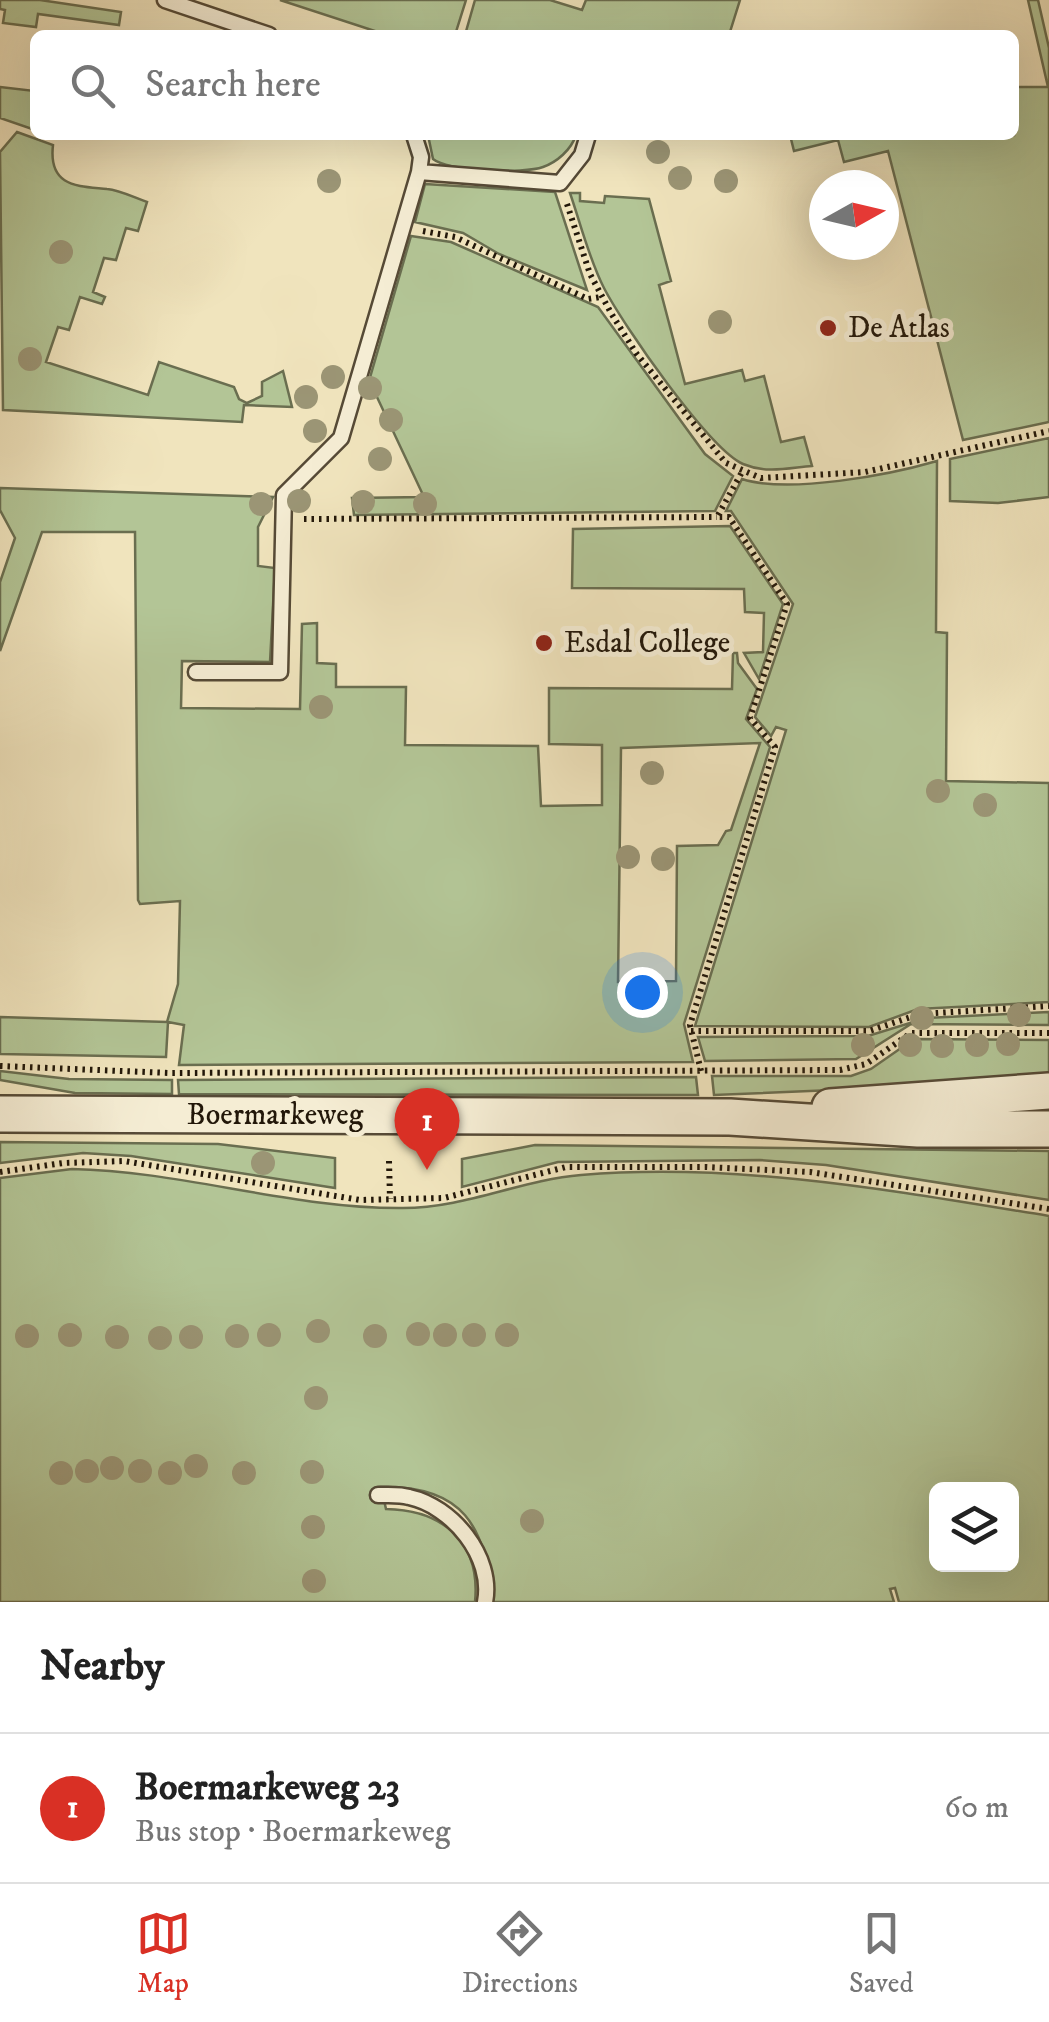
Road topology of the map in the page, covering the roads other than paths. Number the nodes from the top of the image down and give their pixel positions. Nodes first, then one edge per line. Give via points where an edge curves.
1 (165, 0) edge
2 (255, 30) edge
3 (416, 140) edge
4 (586, 140) edge
5 (418, 172) junction
6 (196, 672) dead end
7 (1049, 1091) edge
8 (0, 1114) edge
9 (730, 1117) junction
10 (1049, 1129) edge
11 (378, 1495) dead end
12 (485, 1602) edge

1 - 2 lane
3 - 5 lane
4 - 5 lane via 560,183
5 - 6 lane via 341,438 284,496 280,672
7 - 9 street, Boermarkeweg
8 - 9 street, Boermarkeweg
9 - 10 street, Boermarkeweg via 918,1130
11 - 12 lane via 411,1497 458,1524 478,1554

